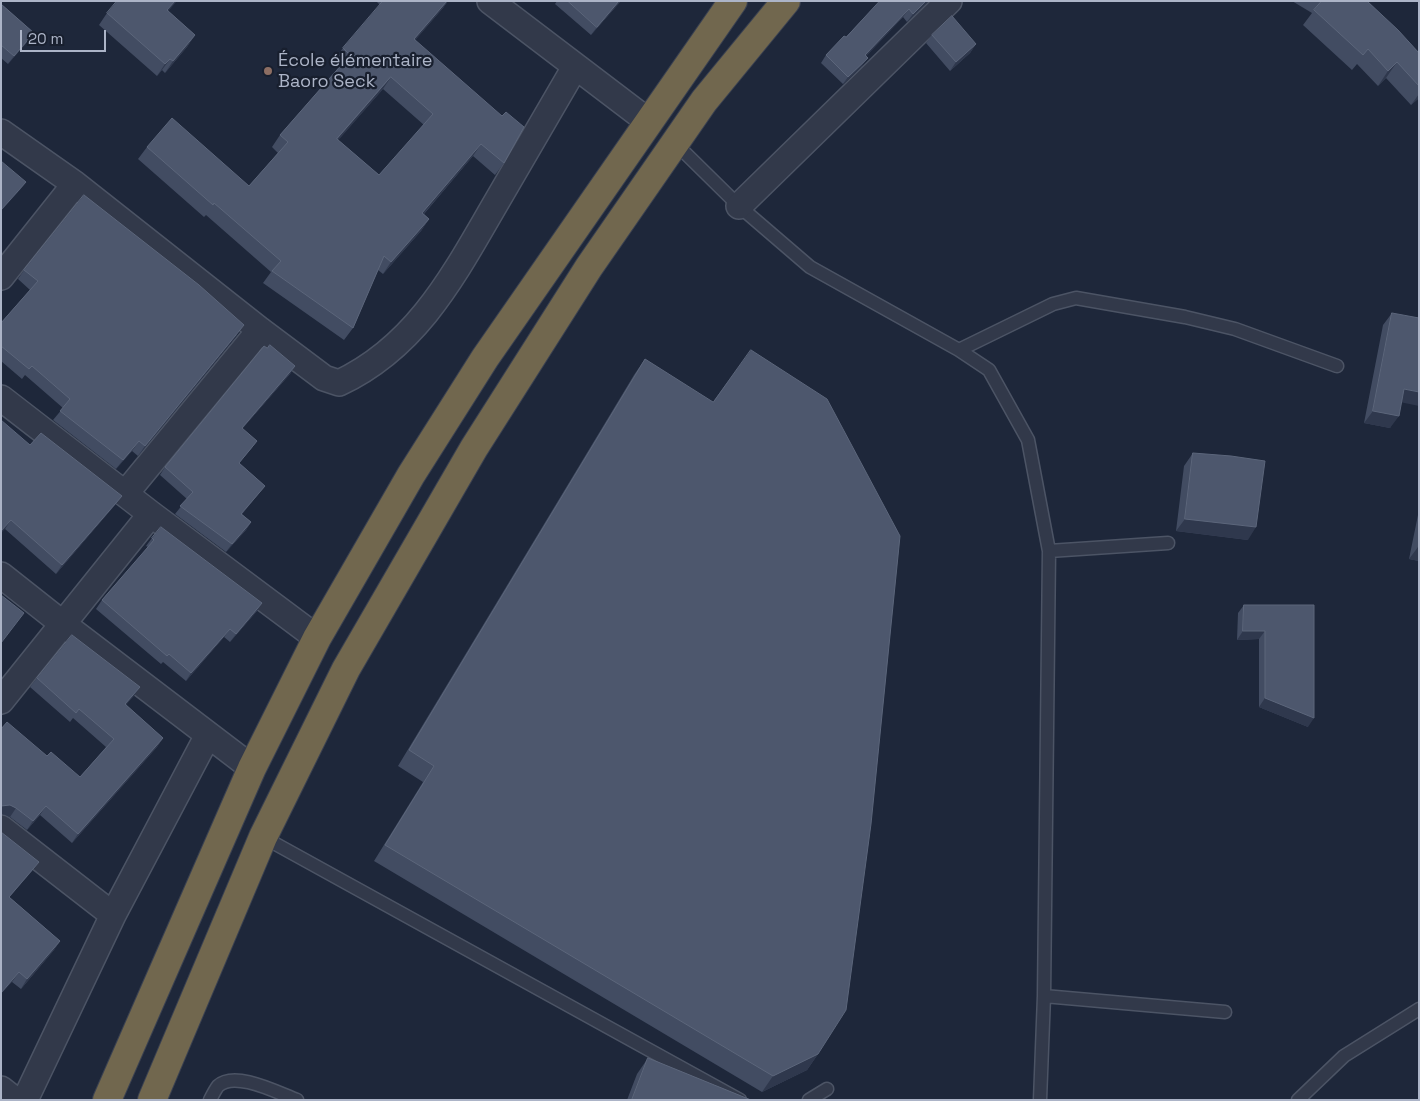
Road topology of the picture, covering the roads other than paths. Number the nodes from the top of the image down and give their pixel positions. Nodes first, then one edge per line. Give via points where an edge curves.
1 (490, 1) edge
2 (733, 1) edge
3 (786, 1) edge
4 (949, 1) edge
5 (576, 67) junction
6 (649, 122) junction
7 (1, 132) edge
8 (675, 144) junction
9 (75, 184) junction
10 (739, 206) junction
11 (1, 277) edge
12 (260, 330) junction
13 (959, 350) junction
14 (1337, 366) dead end
15 (1, 398) edge
16 (125, 494) junction
17 (150, 514) junction
18 (1168, 543) dead end
19 (1050, 551) junction
20 (1, 575) edge
21 (63, 624) junction
22 (317, 638) junction
23 (1, 702) edge
24 (208, 735) junction
25 (252, 768) junction
26 (1, 828) edge
27 (263, 837) junction
28 (113, 915) junction
29 (1044, 996) junction
30 (1419, 1009) edge
31 (1225, 1012) dead end
32 (1, 1089) edge
33 (827, 1089) dead end
34 (15, 1100) edge
35 (24, 1100) edge
36 (107, 1100) edge
37 (152, 1100) edge
38 (210, 1100) edge
39 (297, 1100) edge
40 (740, 1100) edge
41 (809, 1100) edge
42 (1040, 1100) edge
43 (1298, 1100) edge

1 - 5 street
2 - 6 highway
3 - 8 highway via 704,101
4 - 10 street
5 - 6 street
5 - 12 street via 451,280 411,332 356,375 339,383 324,378
6 - 22 highway via 485,358 411,474
7 - 9 street
8 - 10 lane
8 - 27 highway via 589,267 474,448 346,669
9 - 11 street
9 - 12 street
10 - 13 lane via 810,267
12 - 16 street
13 - 14 lane via 1053,304 1076,298 1235,329
13 - 19 lane via 989,370 1028,440
15 - 16 street
16 - 17 street
17 - 21 street
17 - 22 street
18 - 19 lane
19 - 29 lane
20 - 21 street
21 - 23 street
21 - 24 street
22 - 25 highway
24 - 25 street
24 - 28 street
25 - 36 highway
26 - 28 street
27 - 37 highway
27 - 40 lane
28 - 35 street
29 - 31 lane
29 - 42 lane
30 - 43 lane via 1344,1056
32 - 34 street
33 - 41 lane
38 - 39 lane via 219,1086 234,1080 255,1083

